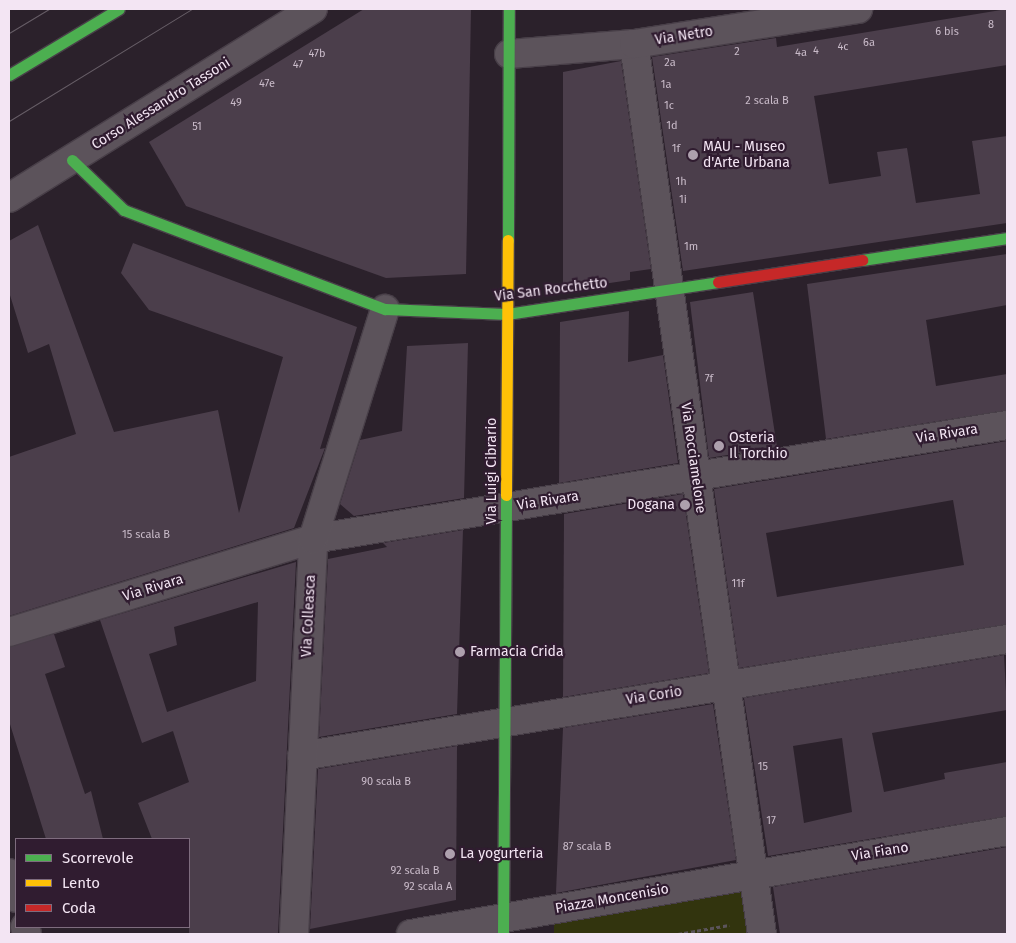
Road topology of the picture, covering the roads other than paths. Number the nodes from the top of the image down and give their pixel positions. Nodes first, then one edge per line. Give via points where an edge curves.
1 (119, 9) edge
2 (313, 9) edge
3 (858, 9) edge
4 (506, 10) edge
5 (634, 44) junction
6 (510, 54) junction
7 (9, 75) edge
8 (72, 160) junction
9 (9, 198) edge
10 (1007, 238) edge
11 (668, 290) junction
12 (385, 310) junction
13 (507, 314) junction
14 (1007, 425) edge
15 (697, 475) junction
16 (508, 507) junction
17 (312, 540) junction
18 (9, 632) edge
19 (1007, 639) edge
20 (725, 685) junction
21 (504, 720) junction
22 (302, 756) junction
23 (1007, 831) edge
24 (9, 873) edge
25 (752, 873) junction
26 (15, 894) edge
27 (503, 927) edge
28 (761, 927) edge
29 (294, 934) edge
30 (411, 934) edge

1 - 7 street
2 - 8 street, Corso Alessandro Tassoni
3 - 5 street, Via Netro
4 - 6 street, Via Luigi Cibrario
5 - 6 street, Via Netro
5 - 11 street, Via Rocciamelone
6 - 13 street, Via Luigi Cibrario
8 - 9 street, Corso Alessandro Tassoni
8 - 12 street, Via San Rocchetto via 124,210
10 - 11 street, Via San Rocchetto
11 - 13 street, Via San Rocchetto
11 - 15 street, Via Rocciamelone
12 - 13 street, Via San Rocchetto
12 - 17 street, Via Colleasca
13 - 16 street, Via Luigi Cibrario
14 - 15 street, Via Rivara
15 - 16 street, Via Rivara
15 - 20 street, Via Rocciamelone
16 - 17 street, Via Rivara
16 - 21 street, Via Luigi Cibrario
17 - 18 street, Via Rivara
17 - 22 street, Via Colleasca
19 - 20 street, Via Corio
20 - 21 street, Via Corio
20 - 25 street, Via Rocciamelone
21 - 22 street, Via Corio
21 - 27 street, Via Luigi Cibrario
22 - 29 street, Via Colleasca
23 - 25 street, Via Fiano
24 - 26 street
25 - 27 street, Piazza Moncenisio
25 - 28 street
27 - 30 street, Piazza Moncenisio

